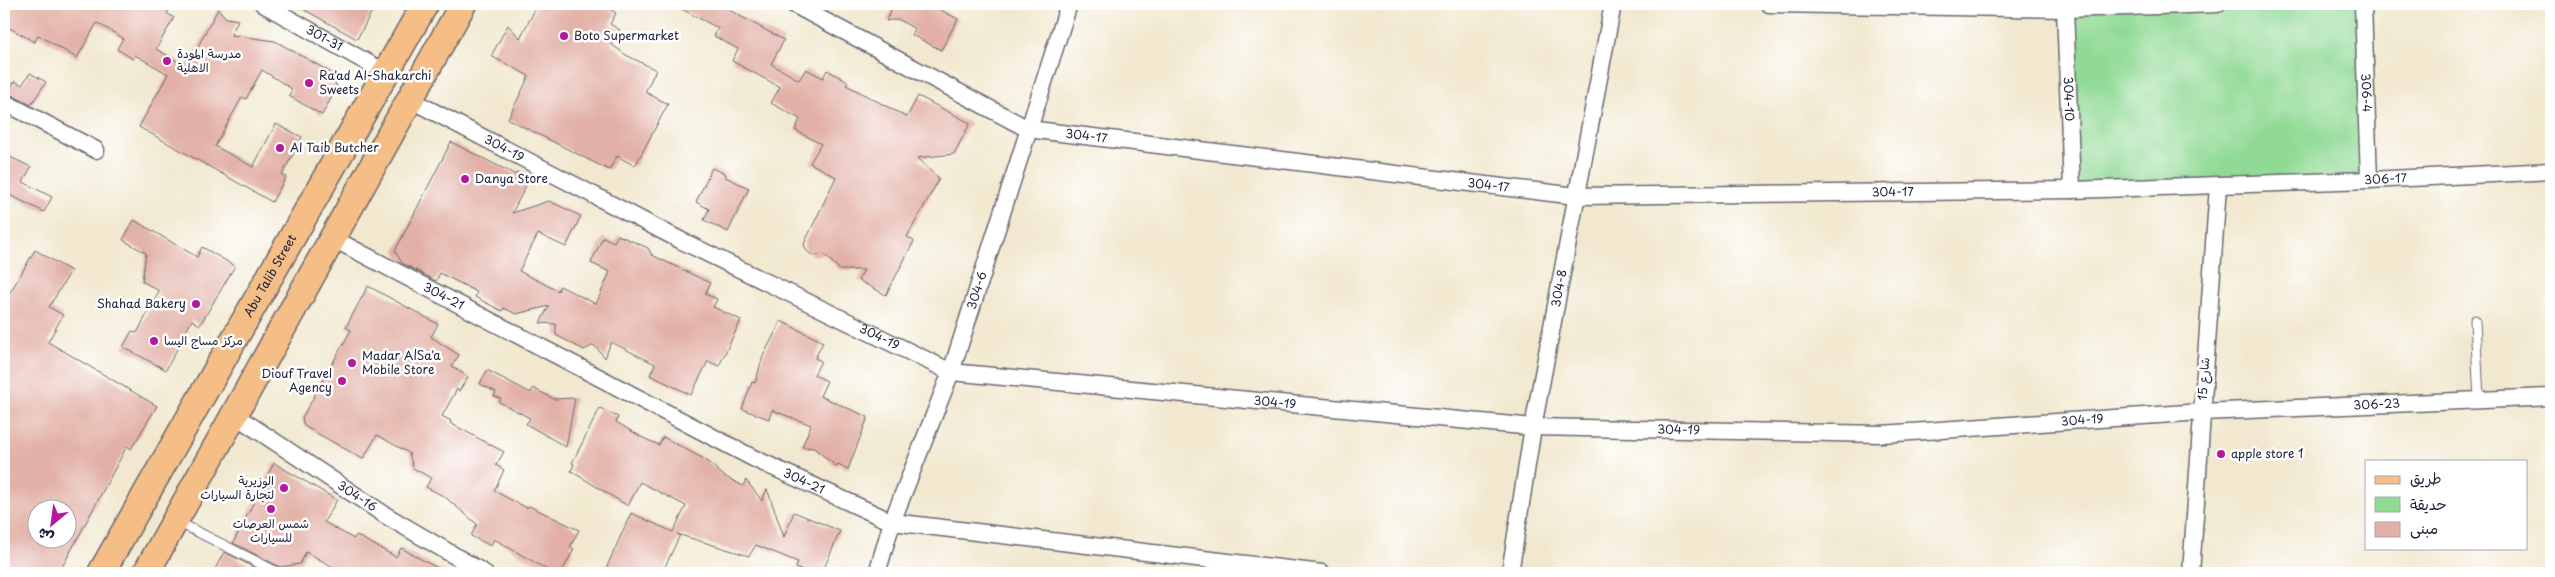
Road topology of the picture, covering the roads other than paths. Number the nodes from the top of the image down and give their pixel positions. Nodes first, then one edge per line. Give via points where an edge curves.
1 (263, 4) edge
2 (425, 4) edge
3 (463, 4) edge
4 (793, 4) edge
5 (1069, 4) edge
6 (1613, 4) edge
7 (1768, 4) edge
8 (2217, 4) edge
9 (2363, 4) edge
10 (2065, 9) junction
11 (386, 73) junction
12 (411, 100) junction
13 (4, 102) edge
14 (1028, 129) junction
15 (96, 150) dead end
16 (2551, 171) edge
17 (2369, 180) junction
18 (2218, 186) junction
19 (2072, 190) junction
20 (1576, 196) junction
21 (332, 238) junction
22 (2475, 320) dead end
23 (951, 372) junction
24 (2551, 397) edge
25 (2479, 400) junction
26 (2202, 412) junction
27 (233, 414) junction
28 (1533, 428) junction
29 (175, 520) junction
30 (892, 522) junction
31 (101, 573) edge
32 (146, 573) edge
33 (279, 573) edge
34 (484, 573) edge
35 (877, 573) edge
36 (1322, 573) edge
37 (1510, 573) edge
38 (2191, 573) edge

1 - 11 street, 301-31
2 - 11 main road, Abu Talib Street
3 - 12 main road
4 - 14 street, 304-17
5 - 14 street, 304-6
6 - 20 street, 304-8
7 - 10 street
8 - 10 street
9 - 17 street, 306-4
10 - 19 street, 304-10
11 - 31 main road, Abu Talib Street
12 - 21 main road
12 - 23 street, 304-19 via 680,240
13 - 15 street
14 - 20 street, 304-17
14 - 23 street, 304-6
16 - 17 street, 306-17
17 - 18 street, 306-17
18 - 19 street, 304-17
18 - 26 street, شارع 15
19 - 20 street, 304-17
20 - 28 street, 304-8
21 - 27 main road
21 - 30 street, 304-21 via 753,458
22 - 25 lane
23 - 28 street, 304-19
23 - 30 street, 304-6
24 - 25 street, 306-23
25 - 26 street, 306-23
26 - 28 street, 304-19 via 1882,434
26 - 38 street, شارع 15
27 - 29 main road
27 - 34 street, 304-16 via 385,515
28 - 37 street, 304-8
29 - 32 main road
29 - 33 lane
30 - 35 street, 304-6
30 - 36 street, 304-21

